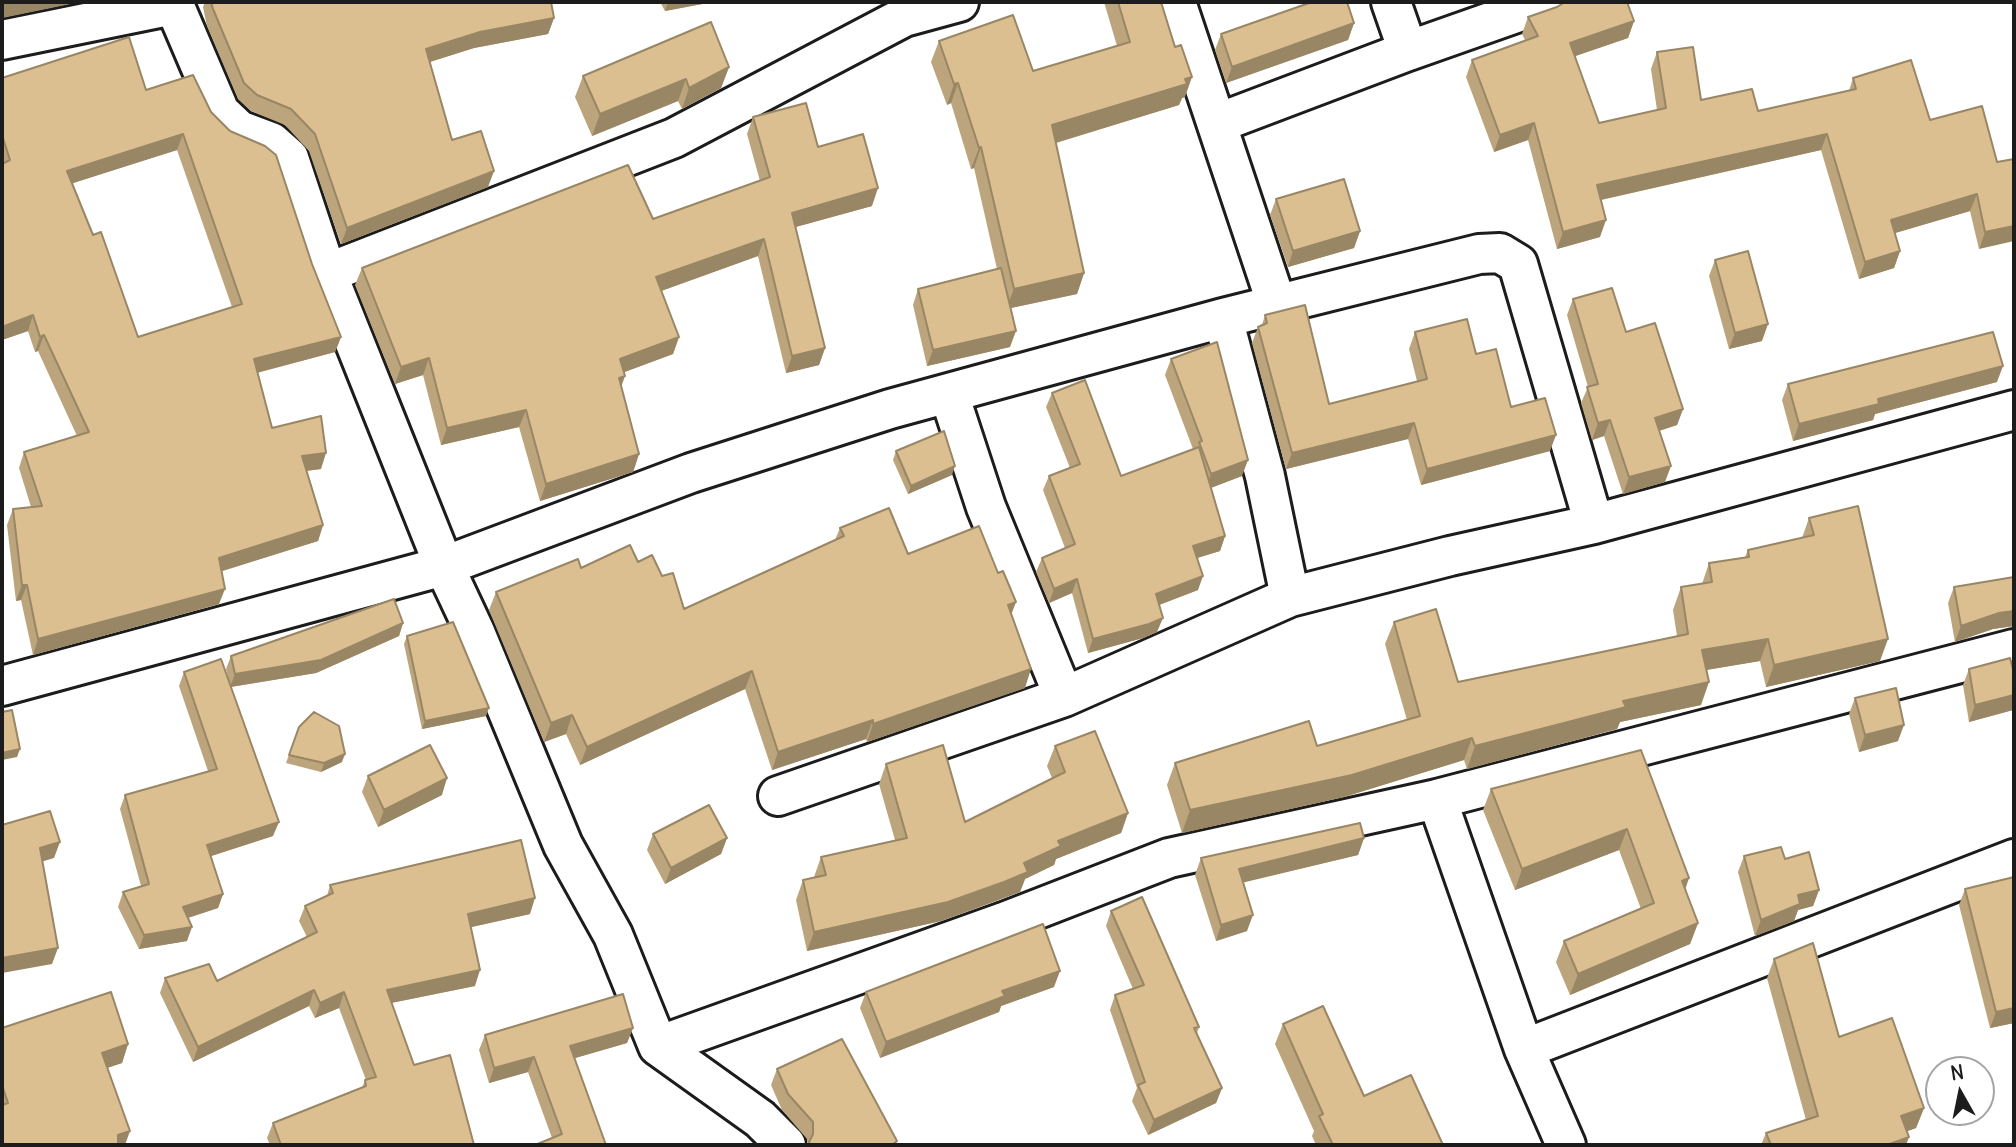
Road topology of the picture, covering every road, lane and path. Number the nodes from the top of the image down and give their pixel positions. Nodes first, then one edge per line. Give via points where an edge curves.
1 (959, 2) edge
2 (1176, 2) edge
3 (1391, 2) edge
4 (1546, 2) edge
5 (173, 3) edge
6 (901, 10) edge
7 (2, 40) edge
8 (1408, 51) junction
9 (1217, 123) junction
10 (327, 273) junction
11 (1277, 305) junction
12 (1223, 318) junction
13 (949, 394) junction
14 (2014, 410) edge
15 (1594, 524) junction
16 (444, 566) junction
17 (1290, 597) junction
18 (2014, 649) edge
19 (2, 686) edge
20 (1064, 697) junction
21 (779, 796) dead end
22 (1437, 799) junction
23 (2014, 859) edge
24 (658, 1046) junction
25 (1524, 1049) junction
26 (786, 1145) edge
27 (1566, 1145) edge

1 - 6 street
2 - 9 street
3 - 8 street
4 - 8 street
5 - 7 street
5 - 10 street via 220,112 239,130 271,142 289,158
6 - 10 street via 674,138
8 - 9 street
9 - 11 street
10 - 16 street
11 - 12 street
11 - 15 street via 1479,254 1500,253 1518,264
12 - 13 street
12 - 17 street via 1265,476
13 - 16 street via 691,473
13 - 20 street via 986,507
14 - 15 street
15 - 17 street
16 - 19 street
16 - 24 street via 563,845 613,935
17 - 20 street
18 - 22 street
20 - 21 street
22 - 24 street via 1169,858
22 - 25 street
23 - 25 street
24 - 26 street via 760,1119
25 - 27 street

